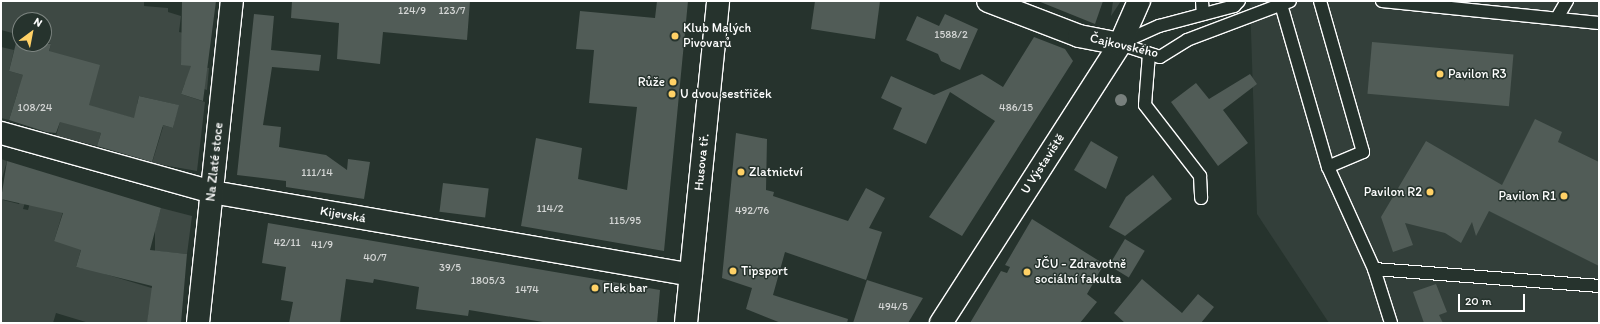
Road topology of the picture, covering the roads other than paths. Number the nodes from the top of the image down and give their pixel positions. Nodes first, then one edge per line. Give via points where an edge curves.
1 (232, 1) edge
2 (718, 1) edge
3 (988, 1) edge
4 (1139, 1) edge
5 (1202, 1) edge
6 (1239, 1) edge
7 (1320, 1) edge
8 (1382, 1) edge
9 (1567, 1) edge
10 (1283, 3) edge
11 (1203, 14) junction
12 (1557, 18) junction
13 (1599, 23) edge
14 (1120, 44) junction
15 (1149, 54) junction
16 (1, 133) edge
17 (1328, 167) junction
18 (212, 192) junction
19 (1201, 198) dead end
20 (1374, 269) junction
21 (690, 275) junction
22 (1599, 286) edge
23 (198, 323) edge
24 (686, 323) edge
25 (941, 323) edge
26 (1391, 323) edge

1 - 18 street, Na Zlaté stoce
2 - 21 street, Husova tř.
3 - 14 street, Čajkovského via 1079,36
4 - 14 street, U Výstaviště
5 - 11 lane
6 - 11 lane via 1234,6
7 - 17 lane via 1363,152
8 - 12 lane
9 - 12 lane
10 - 15 lane, Čajkovského via 1187,40 1160,57
10 - 17 lane
11 - 14 lane via 1159,26
12 - 13 lane
14 - 15 lane, Čajkovského
14 - 25 street, U Výstaviště
15 - 19 lane via 1145,105 1200,176
16 - 18 street, Kijevská
17 - 20 lane
18 - 21 street, Kijevská
18 - 23 street, Na Zlaté stoce
20 - 22 lane
20 - 26 lane
21 - 24 street, Husova tř.

